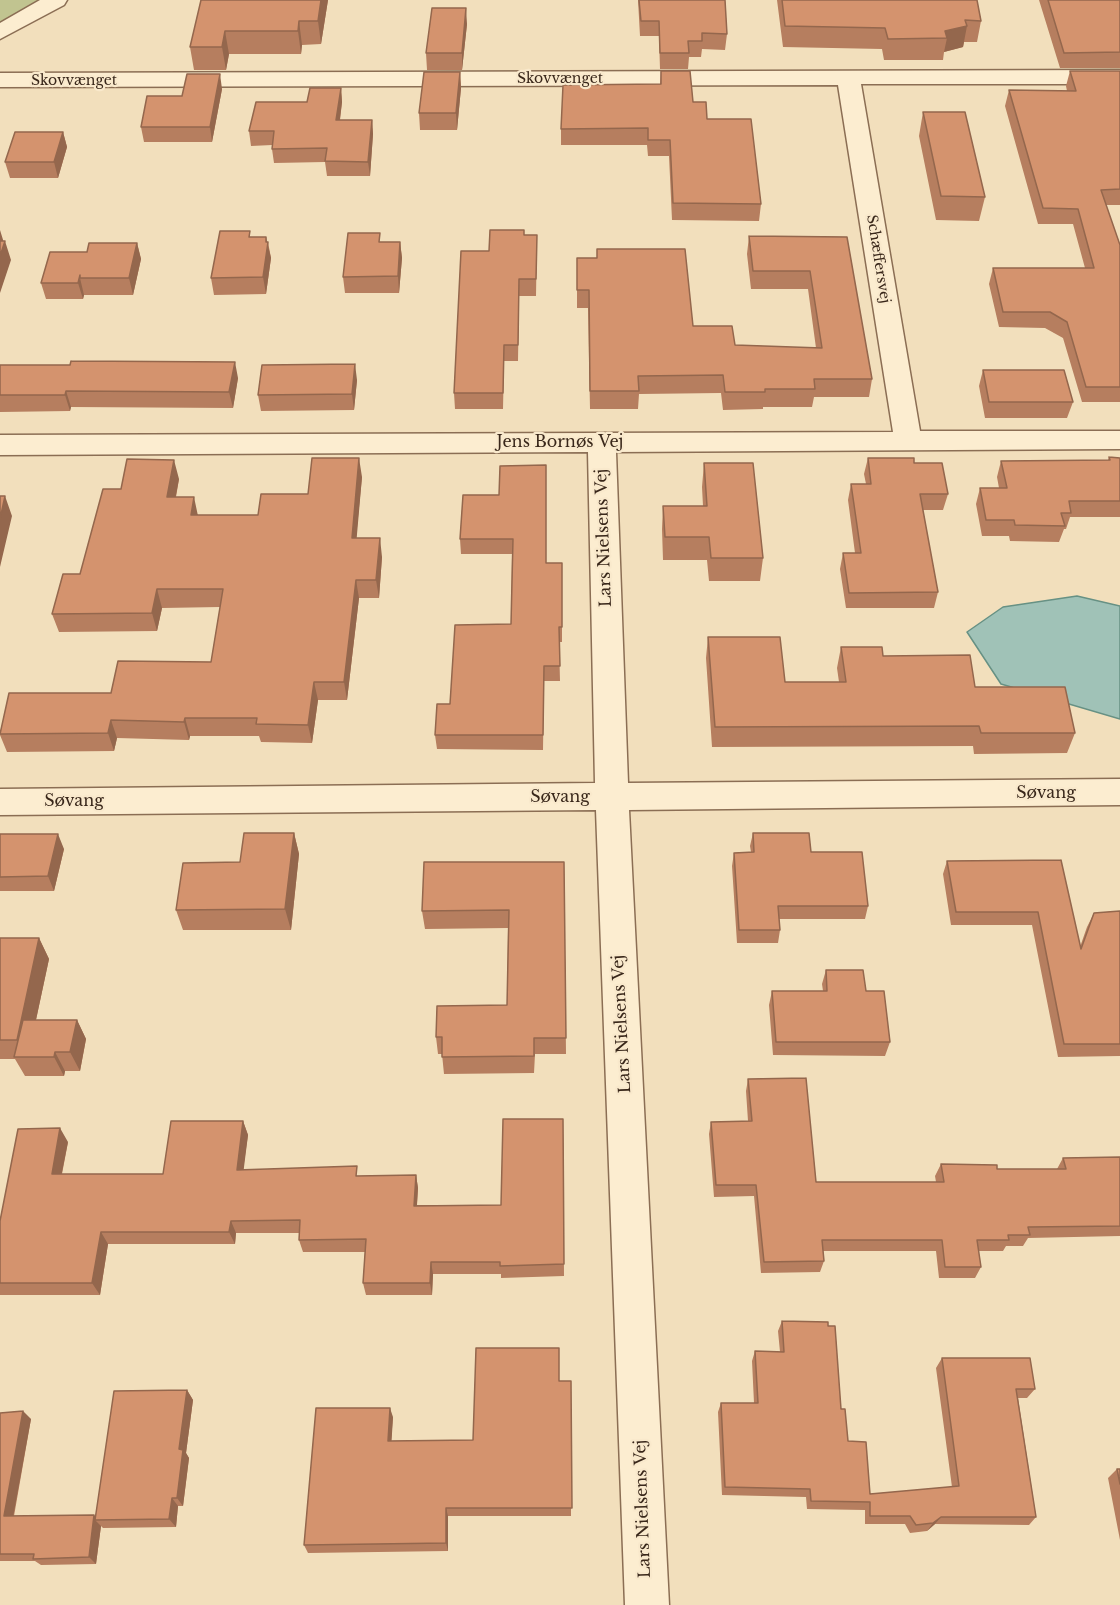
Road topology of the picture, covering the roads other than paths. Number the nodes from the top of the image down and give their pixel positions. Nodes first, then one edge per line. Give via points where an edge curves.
1 (56, 0) edge
2 (0, 32) edge
3 (848, 77) junction
4 (1120, 77) edge
5 (0, 80) edge
6 (1120, 440) edge
7 (908, 441) junction
8 (602, 442) junction
9 (0, 445) edge
10 (1120, 792) edge
11 (612, 797) junction
12 (0, 802) edge
13 (647, 1605) edge

1 - 2 street
3 - 4 street, Skovvænget
3 - 5 street, Skovvænget
3 - 7 street, Schæffersvej
6 - 7 street, Jens Bornøs Vej
7 - 8 street, Jens Bornøs Vej
8 - 9 street, Jens Bornøs Vej
8 - 11 street, Lars Nielsens Vej
10 - 11 street, Søvang
11 - 12 street, Søvang
11 - 13 street, Lars Nielsens Vej

